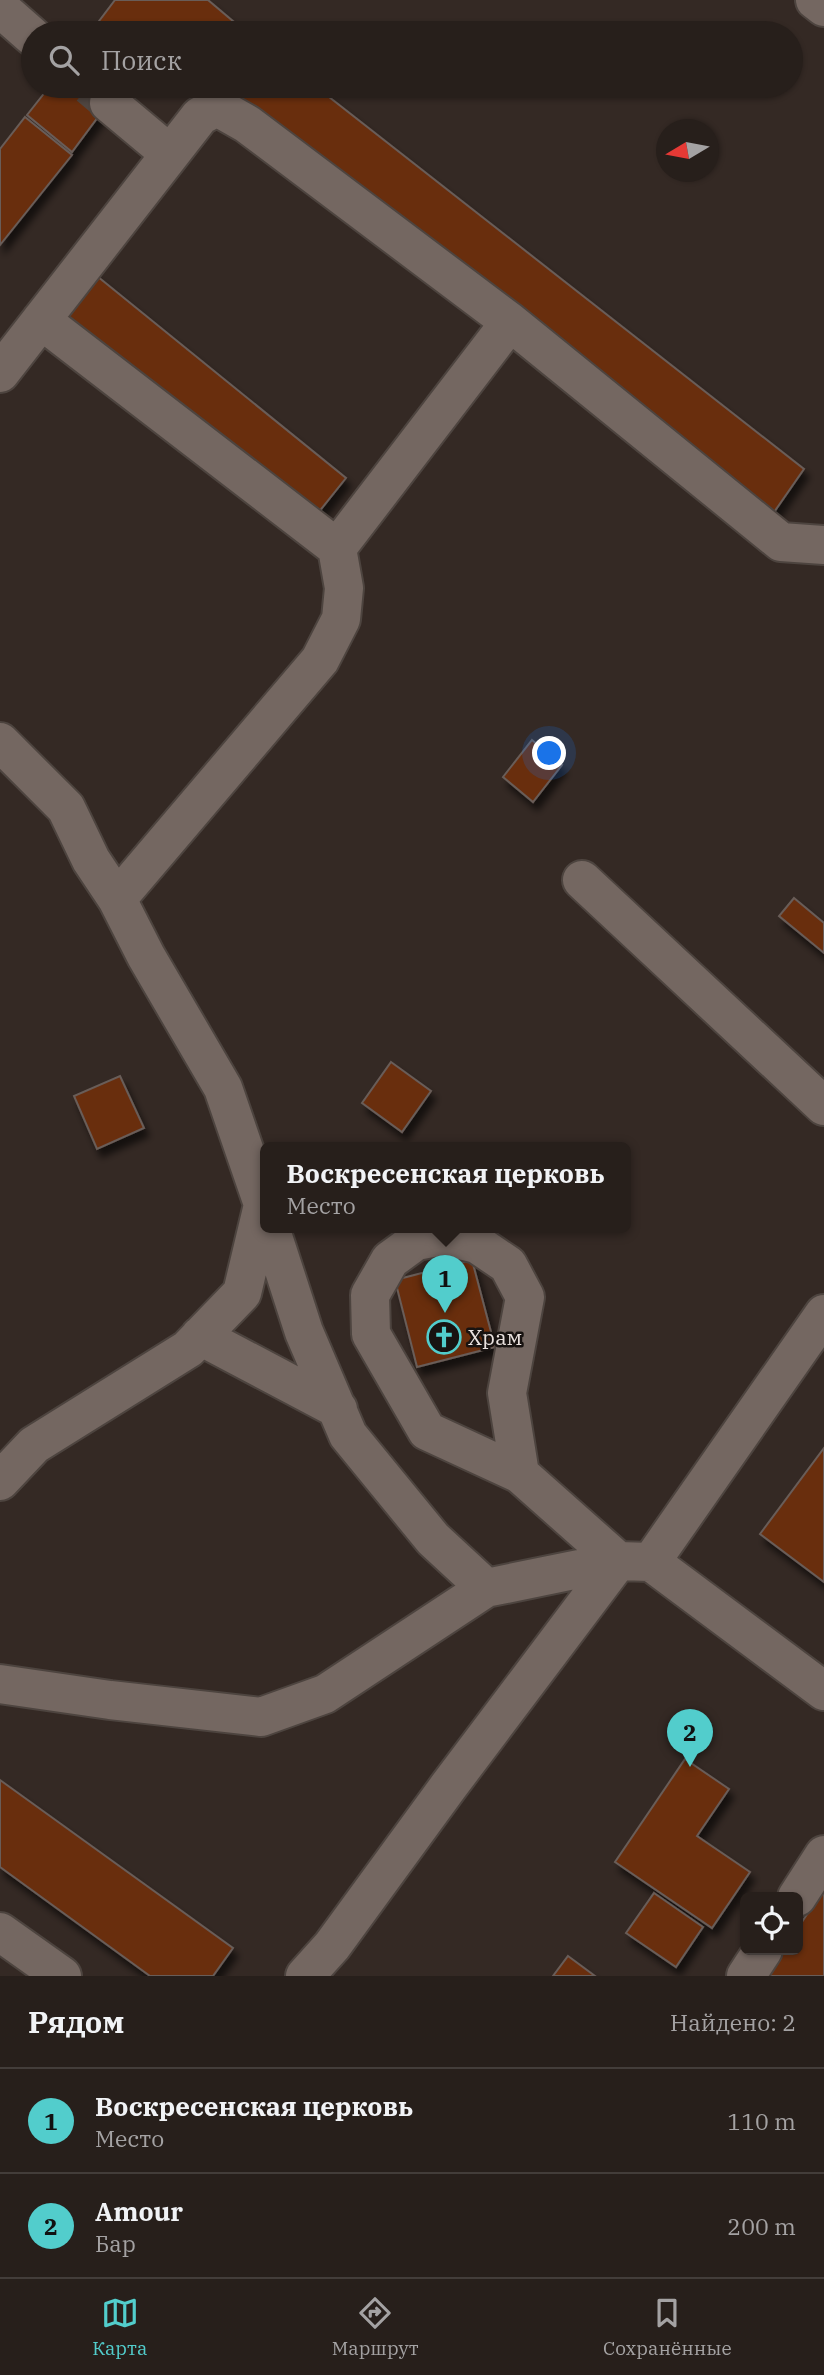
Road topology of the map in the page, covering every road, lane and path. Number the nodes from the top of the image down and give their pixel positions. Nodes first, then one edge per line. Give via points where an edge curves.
1 (815, 0) edge
2 (824, 7) edge
3 (0, 8) edge
4 (21, 26) edge
5 (109, 103) tunnel mouth
6 (170, 154) junction
7 (41, 320) junction
8 (510, 322) junction
9 (0, 373) edge
10 (824, 545) edge
11 (337, 548) junction
12 (0, 742) edge
13 (582, 880) dead end
14 (117, 899) junction
15 (824, 1106) edge
16 (260, 1196) edge
17 (260, 1233) edge
18 (272, 1233) edge
19 (824, 1314) edge
20 (200, 1336) junction
21 (338, 1409) junction
22 (520, 1474) junction
23 (0, 1481) edge
24 (635, 1562) junction
25 (486, 1588) junction
26 (0, 1684) edge
27 (824, 1691) edge
28 (824, 1855) edge
29 (800, 1892) edge
30 (0, 1932) edge
31 (760, 1955) edge
32 (62, 1976) edge
33 (306, 1976) edge
34 (746, 1976) edge

1 - 2 street
3 - 4 street
5 - 6 street
6 - 7 street
6 - 8 street via 201,116 217,107 247,124
7 - 9 street
7 - 11 street
8 - 10 street via 781,542
8 - 11 street
11 - 14 street via 344,588 341,619 320,660
12 - 14 street via 66,808 91,860
13 - 15 street
14 - 16 street via 223,1088
17 - 20 street via 242,1293
18 - 21 street via 304,1332
19 - 24 street
20 - 21 street
20 - 23 street via 188,1349 34,1445
21 - 25 street via 348,1435 433,1539
22 - 22 street via 427,1431 371,1334 370,1295 390,1259 416,1241 443,1236 477,1244 508,1265 524,1297 507,1393
22 - 24 street
24 - 25 street
24 - 27 street
24 - 33 street via 448,1787
25 - 26 street via 325,1694 261,1717
28 - 29 street
30 - 32 street
31 - 34 street

